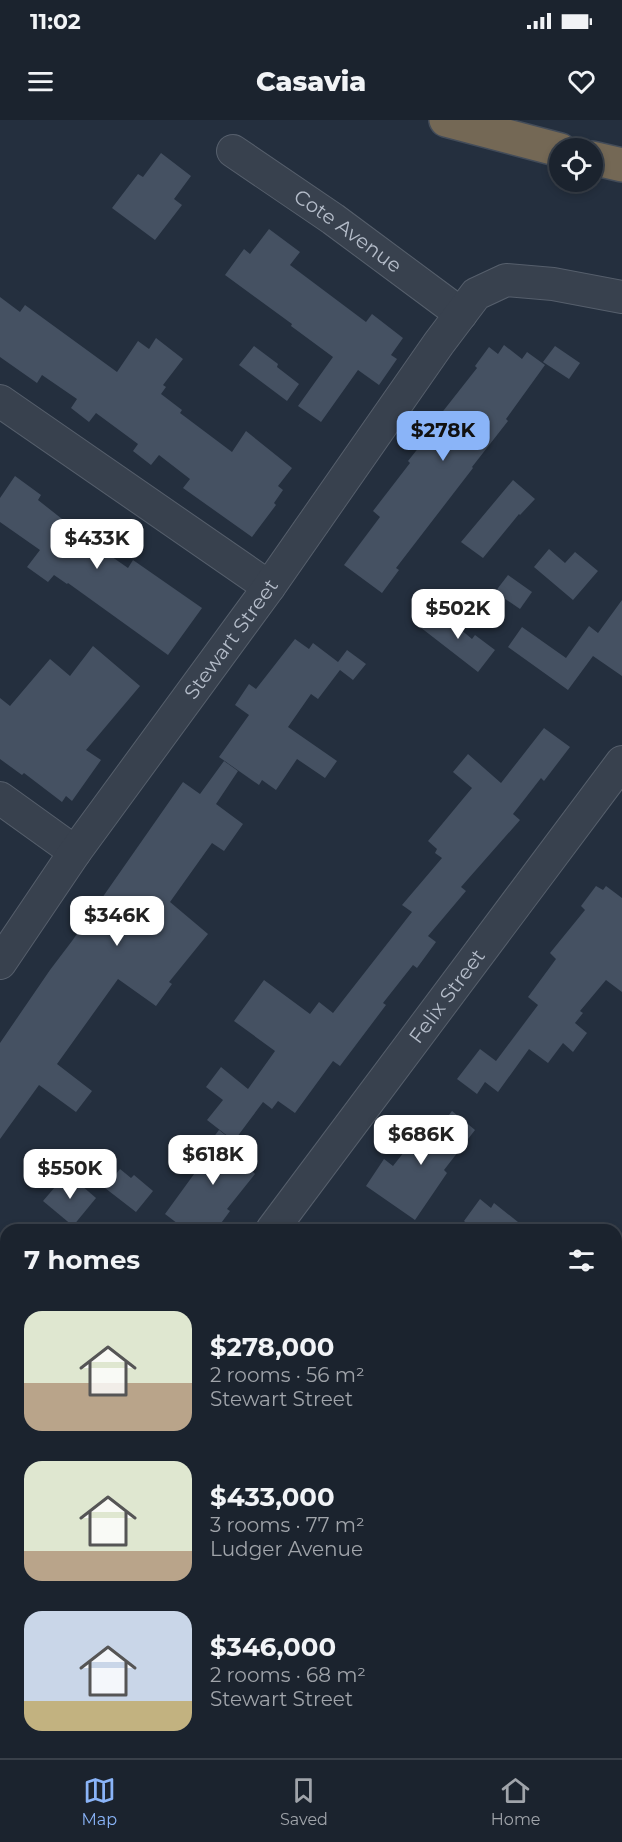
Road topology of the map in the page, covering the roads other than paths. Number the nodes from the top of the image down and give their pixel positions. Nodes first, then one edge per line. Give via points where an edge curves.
1 (446, 120) edge
2 (549, 147) edge
3 (233, 151) dead end
4 (603, 161) edge
5 (622, 165) edge
6 (622, 297) edge
7 (461, 314) junction
8 (0, 401) edge
9 (269, 587) junction
10 (622, 762) edge
11 (0, 798) edge
12 (75, 852) junction
13 (0, 963) edge
14 (276, 1224) edge

1 - 2 highway
3 - 7 street, Cote Avenue
4 - 5 highway
6 - 7 street, Stewart Street via 506,280 476,294
7 - 9 street, Stewart Street
8 - 9 street
9 - 12 street, Stewart Street
10 - 14 street, Felix Street
11 - 12 street
12 - 13 street, Stewart Street

